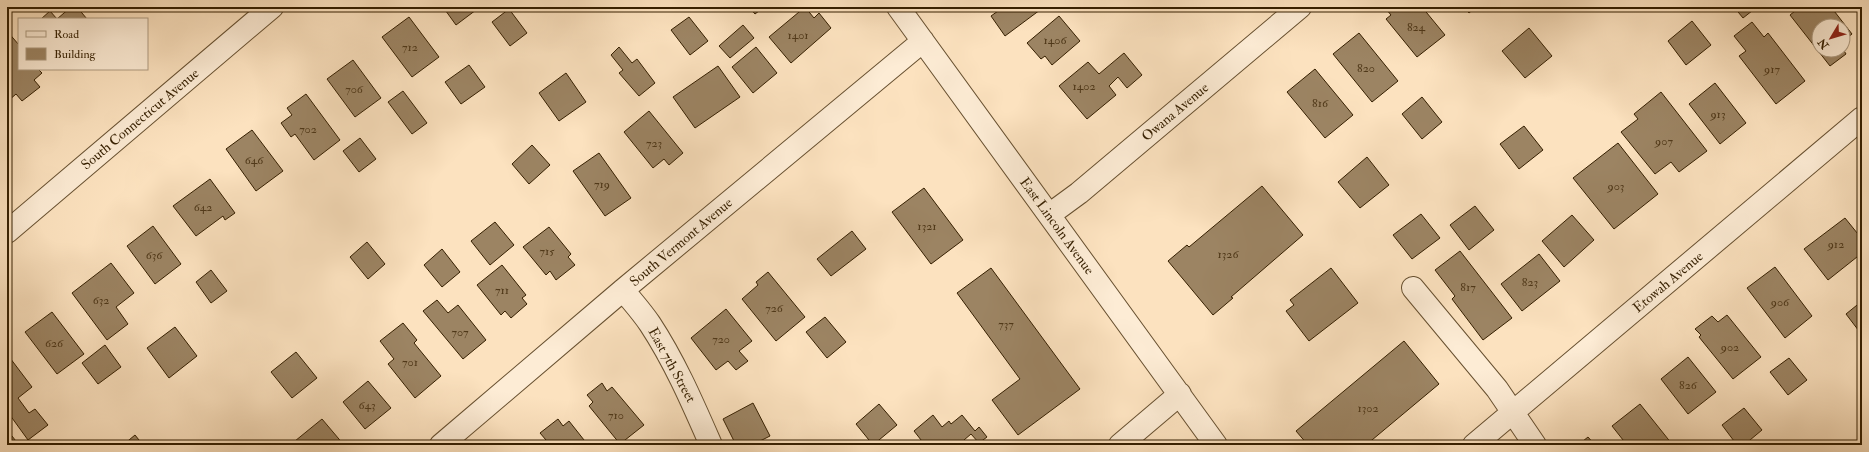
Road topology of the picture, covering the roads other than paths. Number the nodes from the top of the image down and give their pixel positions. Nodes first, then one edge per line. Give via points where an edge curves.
1 (272, 7) edge
2 (898, 7) edge
3 (1300, 7) edge
4 (923, 41) junction
5 (1862, 118) edge
6 (1049, 215) junction
7 (7, 232) edge
8 (1413, 288) dead end
9 (623, 290) junction
10 (1180, 394) junction
11 (1512, 413) junction
12 (441, 445) edge
13 (712, 445) edge
14 (1120, 445) edge
15 (1216, 445) edge
16 (1474, 445) edge
17 (1535, 445) edge

1 - 7 street, South Connecticut Avenue
2 - 4 street, East Lincoln Avenue
3 - 6 street, Owana Avenue via 1079,194
4 - 6 street, East Lincoln Avenue
4 - 9 street, South Vermont Avenue
5 - 11 street, Etowah Avenue
6 - 10 street, East Lincoln Avenue
8 - 11 street
9 - 12 street, South Vermont Avenue
9 - 13 street, East 7th Street via 662,344
10 - 14 street
10 - 15 street, East Lincoln Avenue
11 - 16 street, Etowah Avenue
11 - 17 street

